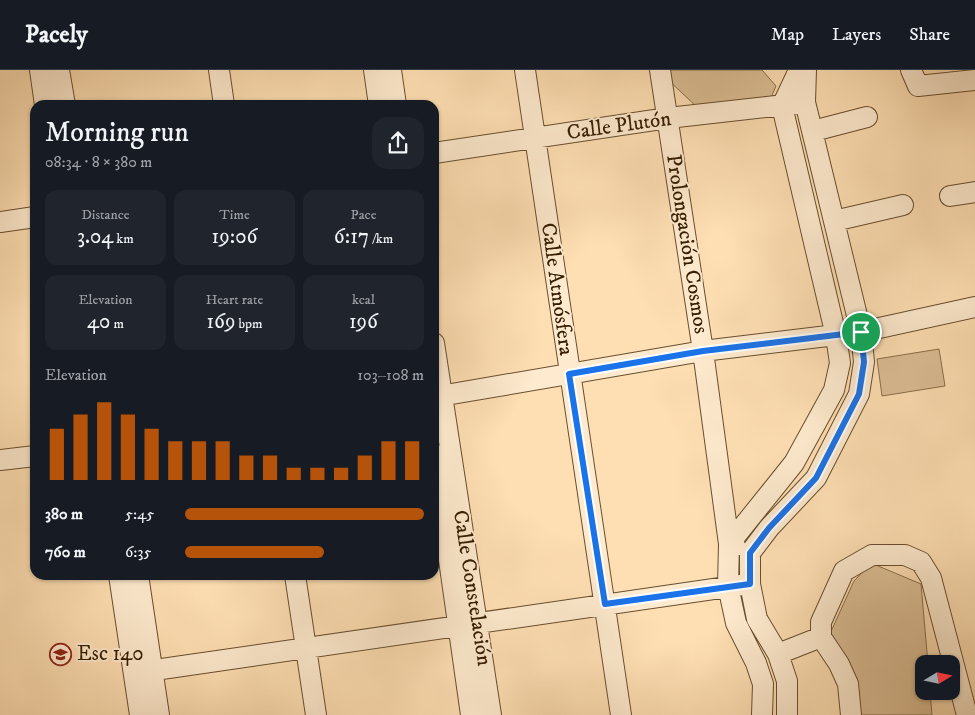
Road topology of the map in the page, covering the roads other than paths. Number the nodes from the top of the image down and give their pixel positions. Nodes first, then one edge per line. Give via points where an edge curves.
1 (40, 70) edge
2 (59, 70) edge
3 (219, 70) edge
4 (374, 70) edge
5 (391, 70) edge
6 (525, 70) edge
7 (660, 70) edge
8 (797, 73) edge
9 (915, 78) edge
10 (975, 80) edge
11 (44, 100) edge
12 (64, 100) edge
13 (223, 100) edge
14 (377, 100) edge
15 (395, 100) edge
16 (805, 102) junction
17 (782, 106) junction
18 (867, 117) dead end
19 (668, 118) junction
20 (813, 130) junction
21 (534, 138) junction
22 (439, 152) edge
23 (975, 192) edge
24 (950, 196) dead end
25 (903, 205) dead end
26 (30, 218) edge
27 (834, 221) junction
28 (0, 222) edge
29 (975, 307) edge
30 (861, 332) junction
31 (836, 336) junction
32 (703, 351) junction
33 (569, 374) junction
34 (439, 396) edge
35 (439, 404) edge
36 (30, 457) edge
37 (0, 460) edge
38 (439, 479) edge
39 (729, 544) junction
40 (750, 553) junction
41 (120, 580) edge
42 (138, 580) edge
43 (296, 580) edge
44 (750, 584) junction
45 (728, 586) junction
46 (605, 604) junction
47 (468, 625) junction
48 (821, 637) junction
49 (305, 650) junction
50 (778, 654) junction
51 (144, 672) junction
52 (140, 715) edge
53 (159, 715) edge
54 (316, 715) edge
55 (471, 715) edge
56 (491, 715) edge
57 (621, 715) edge
58 (762, 715) edge
59 (787, 715) edge
60 (851, 715) edge
61 (967, 715) edge

1 - 11 street
2 - 12 street
3 - 13 street
4 - 14 street
5 - 15 street
6 - 21 street, Calle Atmósfera
7 - 19 street, Prolongación Cosmos
8 - 16 street
8 - 17 street
9 - 10 street
16 - 17 street, Calle Plutón
16 - 20 street
17 - 19 street, Calle Plutón
17 - 31 street
18 - 20 street
19 - 21 street, Calle Plutón
19 - 32 street, Prolongación Cosmos
20 - 27 street
21 - 22 street, Calle Plutón
21 - 33 street, Calle Atmósfera
23 - 24 street
25 - 27 street
26 - 28 street
27 - 30 street
29 - 30 street
30 - 31 street
30 - 40 street via 864,362 859,394 816,478
31 - 32 street
31 - 39 street via 840,363 834,390 794,463
32 - 33 street
32 - 39 street, Prolongación Cosmos
33 - 34 street
33 - 46 street, Calle Atmósfera
35 - 47 street, Calle Constelación
36 - 37 street
38 - 47 street, Calle Constelación
39 - 40 street
39 - 45 street, Prolongación Cosmos
40 - 44 street
41 - 51 street
42 - 51 street
43 - 49 street
44 - 45 street
44 - 50 street via 757,619
45 - 46 street
45 - 58 street, Prolongación Cosmos via 736,623 763,684
46 - 47 street
46 - 57 street, Calle Atmósfera
47 - 49 street
47 - 55 street, Calle Constelación
47 - 56 street, Calle Constelación
48 - 50 street
48 - 60 street via 848,684
48 - 61 street via 821,622 844,571 872,555 905,555 921,562 931,578
49 - 51 street
49 - 54 street
50 - 59 street via 786,681
51 - 52 street
51 - 53 street

